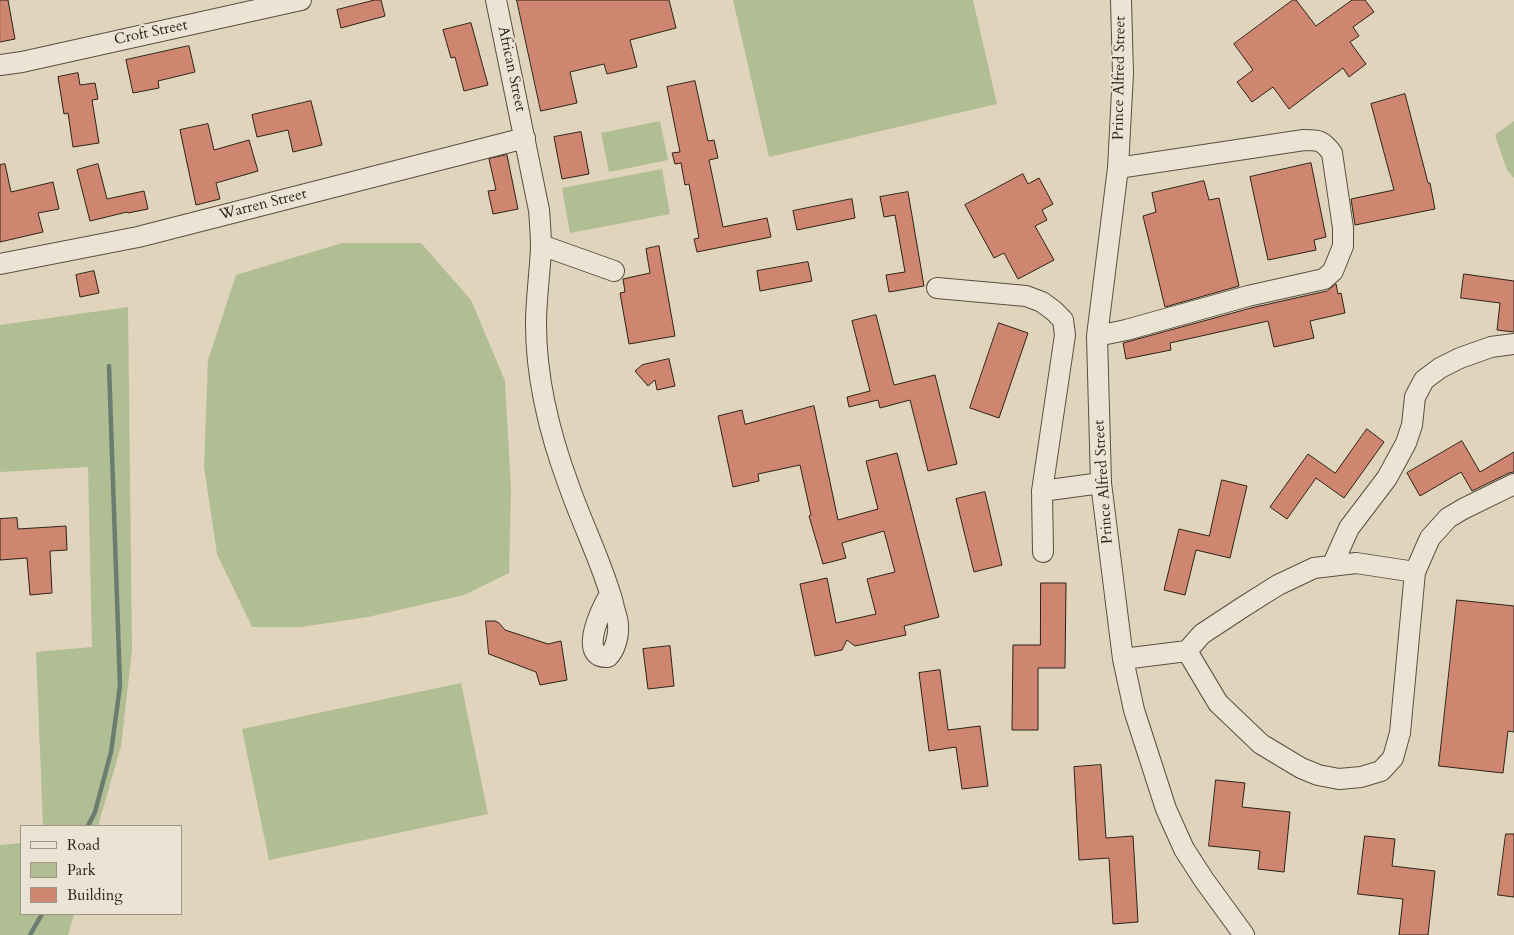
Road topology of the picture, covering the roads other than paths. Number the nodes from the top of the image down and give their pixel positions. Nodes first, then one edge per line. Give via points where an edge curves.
1 (301, 0) edge
2 (496, 0) edge
3 (1121, 0) edge
4 (0, 65) edge
5 (525, 138) junction
6 (1118, 168) junction
7 (541, 245) junction
8 (0, 264) edge
9 (614, 271) dead end
10 (937, 288) dead end
11 (1097, 336) junction
12 (1514, 344) edge
13 (1101, 483) junction
14 (1514, 484) edge
15 (1042, 491) junction
16 (1043, 552) dead end
17 (1332, 566) junction
18 (1416, 572) junction
19 (610, 594) dead end
20 (1187, 651) junction
21 (1123, 659) junction
22 (1244, 935) edge

1 - 4 street, Croft Street
2 - 5 street, African Street
3 - 6 street, Prince Alfred Street via 1123,73
5 - 7 street, African Street via 539,210
5 - 8 street, Warren Street via 138,237
6 - 11 street, Prince Alfred Street
6 - 11 street via 1318,140 1332,153 1343,246 1333,271 1324,279
7 - 9 street
7 - 19 street, African Street via 536,324 544,394 556,451
10 - 15 street via 1026,296 1042,302 1063,320 1065,335
11 - 13 street, Prince Alfred Street
12 - 17 street via 1491,347 1460,358 1424,380 1415,397 1406,443 1387,478 1349,528
13 - 15 street
13 - 21 street, Prince Alfred Street
14 - 18 street via 1448,518 1430,538
15 - 16 street
17 - 18 street via 1356,563
17 - 20 street via 1314,568 1278,585 1202,634
18 - 20 street via 1400,733 1393,758 1381,771 1361,778 1318,775 1261,744 1218,703
20 - 21 street
21 - 22 street, Prince Alfred Street via 1134,710 1166,809 1184,849

